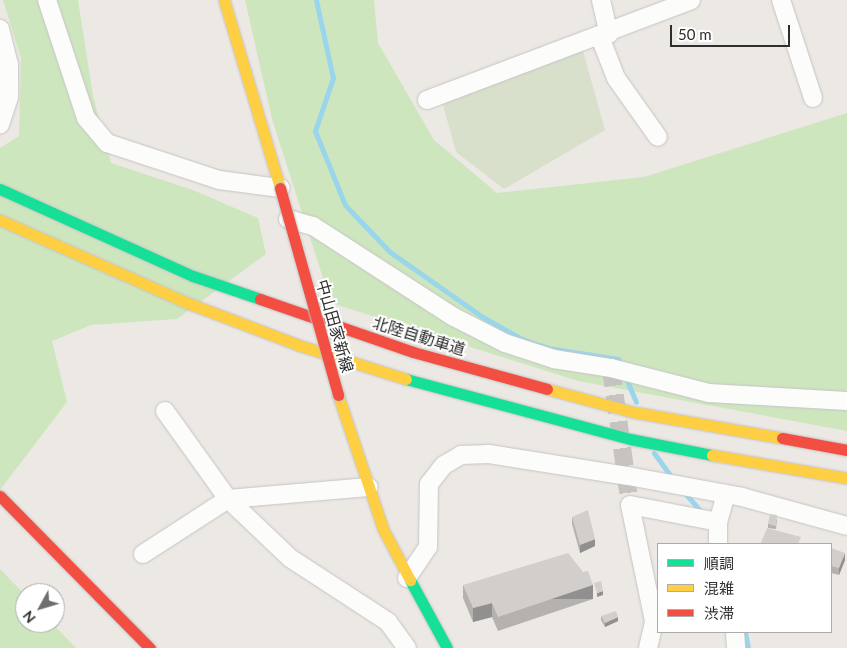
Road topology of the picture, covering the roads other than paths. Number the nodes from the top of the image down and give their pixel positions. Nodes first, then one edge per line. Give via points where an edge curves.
1 (47, 0) edge
2 (224, 0) edge
3 (601, 0) edge
4 (691, 0) edge
5 (781, 0) edge
6 (1, 33) edge
7 (604, 35) junction
8 (813, 98) dead end
9 (427, 100) dead end
10 (0, 125) edge
11 (658, 137) dead end
12 (280, 188) junction
13 (0, 189) edge
14 (288, 219) junction
15 (0, 220) edge
16 (847, 401) edge
17 (165, 411) dead end
18 (847, 450) edge
19 (847, 478) edge
20 (368, 487) junction
21 (726, 494) junction
22 (0, 496) edge
23 (228, 499) junction
24 (718, 522) junction
25 (847, 526) edge
26 (718, 543) edge
27 (143, 554) dead end
28 (407, 578) junction
29 (735, 633) edge
30 (150, 648) edge
31 (407, 648) edge
32 (446, 648) edge
33 (648, 648) edge
34 (736, 648) edge

1 - 12 street via 86,118 107,143 219,180
2 - 12 main road, 中山田家新線
3 - 7 street
4 - 7 street
5 - 8 street
6 - 10 street via 9,64 9,97
7 - 9 street
7 - 11 street via 616,78
12 - 14 main road, 中山田家新線, bridge
13 - 18 main road, 北陸自動車道 via 193,276 413,352 633,412
14 - 16 street via 313,226 452,316 513,346 554,359 611,368 709,393
14 - 20 main road, 中山田家新線, bridge
15 - 19 main road via 185,302 298,345 406,379 630,439
17 - 23 street
20 - 23 street
20 - 28 main road, 中山田家新線
21 - 24 street
21 - 25 street
21 - 28 street via 489,454 461,455 444,465 429,484 428,547
22 - 30 main road
23 - 27 street
23 - 31 street via 290,558 388,622
24 - 26 street
24 - 33 street via 630,506 654,621
28 - 32 main road, 中山田家新線
29 - 34 street

